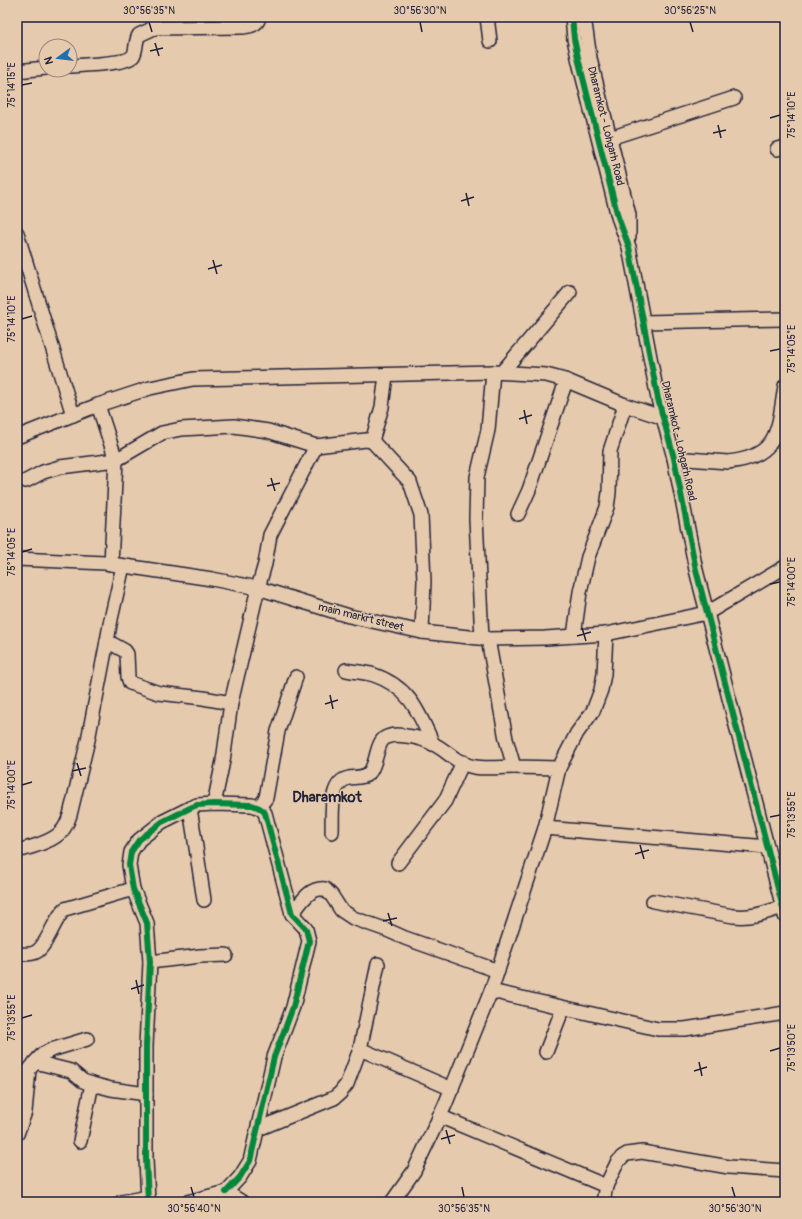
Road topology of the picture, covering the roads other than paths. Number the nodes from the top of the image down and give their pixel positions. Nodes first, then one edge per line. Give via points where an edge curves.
1 (259, 17) edge
2 (487, 17) edge
3 (572, 17) edge
4 (584, 17) edge
5 (154, 23) edge
6 (490, 41) dead end
7 (78, 65) edge
8 (38, 69) edge
9 (17, 71) edge
10 (734, 98) dead end
11 (610, 138) junction
12 (17, 233) edge
13 (629, 247) junction
14 (570, 292) dead end
15 (785, 319) edge
16 (643, 322) junction
17 (498, 372) junction
18 (386, 375) junction
19 (566, 380) junction
20 (785, 386) edge
21 (98, 405) junction
22 (626, 405) junction
23 (73, 415) junction
24 (661, 417) junction
25 (17, 437) edge
26 (372, 441) junction
27 (316, 446) junction
28 (674, 458) junction
29 (116, 460) junction
30 (26, 481) dead end
31 (518, 514) dead end
32 (17, 559) edge
33 (117, 565) junction
34 (785, 567) edge
35 (258, 588) junction
36 (707, 613) junction
37 (422, 632) junction
38 (606, 634) junction
39 (574, 636) junction
40 (485, 639) junction
41 (107, 641) junction
42 (346, 670) dead end
43 (296, 677) dead end
44 (231, 703) junction
45 (433, 744) junction
46 (463, 762) junction
47 (514, 767) junction
48 (559, 768) junction
49 (214, 804) junction
50 (258, 807) junction
51 (190, 808) junction
52 (546, 828) junction
53 (332, 832) dead end
54 (767, 847) junction
55 (17, 851) edge
56 (398, 863) dead end
57 (133, 889) junction
58 (204, 900) dead end
59 (653, 900) dead end
60 (784, 911) edge
61 (292, 914) junction
62 (17, 954) edge
63 (226, 955) dead end
64 (150, 962) junction
65 (378, 964) dead end
66 (498, 971) junction
67 (491, 991) junction
68 (563, 1008) junction
69 (785, 1013) edge
70 (87, 1039) dead end
71 (360, 1049) junction
72 (546, 1052) dead end
73 (27, 1067) edge
74 (92, 1084) junction
75 (452, 1089) junction
76 (146, 1094) junction
77 (439, 1116) junction
78 (258, 1130) junction
79 (17, 1134) edge
80 (80, 1141) dead end
81 (785, 1171) edge
82 (606, 1186) junction
83 (226, 1192) junction
84 (148, 1200) edge
85 (121, 1202) edge
86 (186, 1202) edge
87 (242, 1202) edge
88 (392, 1202) edge
89 (603, 1202) edge

1 - 5 street via 253,25 243,27
2 - 6 street
3 - 13 street, Dharamkot - Lohgarh Road via 579,62 618,217
4 - 11 street, Dharamkot - Lohgarh Road via 590,58
5 - 7 street via 139,35 134,55 130,59
8 - 9 street
10 - 11 street
11 - 13 street, Dharamkot - Lohgarh Road via 629,215
12 - 23 street
13 - 16 street, Dharamkot - Lohgarh Road
14 - 17 street
15 - 16 street
16 - 24 street, Dharamkot - Lohgarh Road
17 - 18 street
17 - 19 street via 546,375
17 - 40 street via 477,477 476,519
18 - 21 street via 193,379 150,388
18 - 26 street via 382,407
19 - 22 street
19 - 31 street via 529,490
20 - 28 street via 779,423 773,442 767,449 733,462
21 - 23 street
21 - 29 street
22 - 24 street
22 - 39 street via 610,451 607,507 586,564
23 - 25 street
24 - 28 street, Dharamkot - Lohgarh Road
26 - 27 street
26 - 37 street via 410,482 421,515 424,581
27 - 29 street via 268,431 234,426 201,427 162,433
27 - 35 street via 270,535
28 - 36 street, Dharamkot - Lohgarh Road
29 - 30 street via 60,467
29 - 33 street
32 - 33 street, main markrt street
33 - 35 street, main markrt street
33 - 41 street
34 - 36 street, main markrt street
35 - 37 street, main markrt street via 349,616
35 - 44 street
36 - 38 street, main markrt street
36 - 54 street, Dharamkot - Lohgarh Road
37 - 40 street, main markrt street
38 - 39 street, main markrt street
38 - 48 street via 601,690 593,711 577,733
39 - 40 street, main markrt street
40 - 47 street
41 - 44 street via 127,654 130,683 159,693
41 - 55 street via 88,740 67,824 61,833 51,839
42 - 45 street via 374,675 393,684 410,698
43 - 50 street via 278,731 266,798
44 - 49 street
45 - 46 street
45 - 53 street via 420,737 391,735 384,738 370,772 365,776 346,779 334,790
46 - 47 street via 474,767
46 - 56 street via 445,800
47 - 48 street
48 - 52 street
49 - 50 street
49 - 51 street
50 - 61 street via 265,813
51 - 57 street via 162,822 139,840 131,852 129,864
51 - 58 street
52 - 54 street
52 - 66 street
54 - 60 street, Dharamkot - Lohgarh Road
57 - 62 street via 65,909 37,951 31,954
57 - 64 street via 147,923
59 - 60 street via 733,916 758,916
61 - 66 street via 310,892 325,889 341,910 353,918
61 - 78 street via 306,929 309,941 293,1007 274,1058
63 - 64 street
64 - 76 street
65 - 71 street
66 - 67 street
67 - 68 street
67 - 75 street
68 - 69 street via 658,1029 685,1028
68 - 72 street
70 - 73 street via 50,1050
71 - 75 street
71 - 78 street via 347,1084 334,1098
73 - 74 street via 71,1071 83,1081
73 - 79 street via 25,1112
74 - 76 street
74 - 80 street
75 - 77 street
76 - 84 street
77 - 82 street
77 - 88 street via 414,1171
78 - 83 street via 250,1161
81 - 82 street via 729,1167 642,1152 622,1157
82 - 89 street
83 - 86 street
83 - 87 street
84 - 85 street

